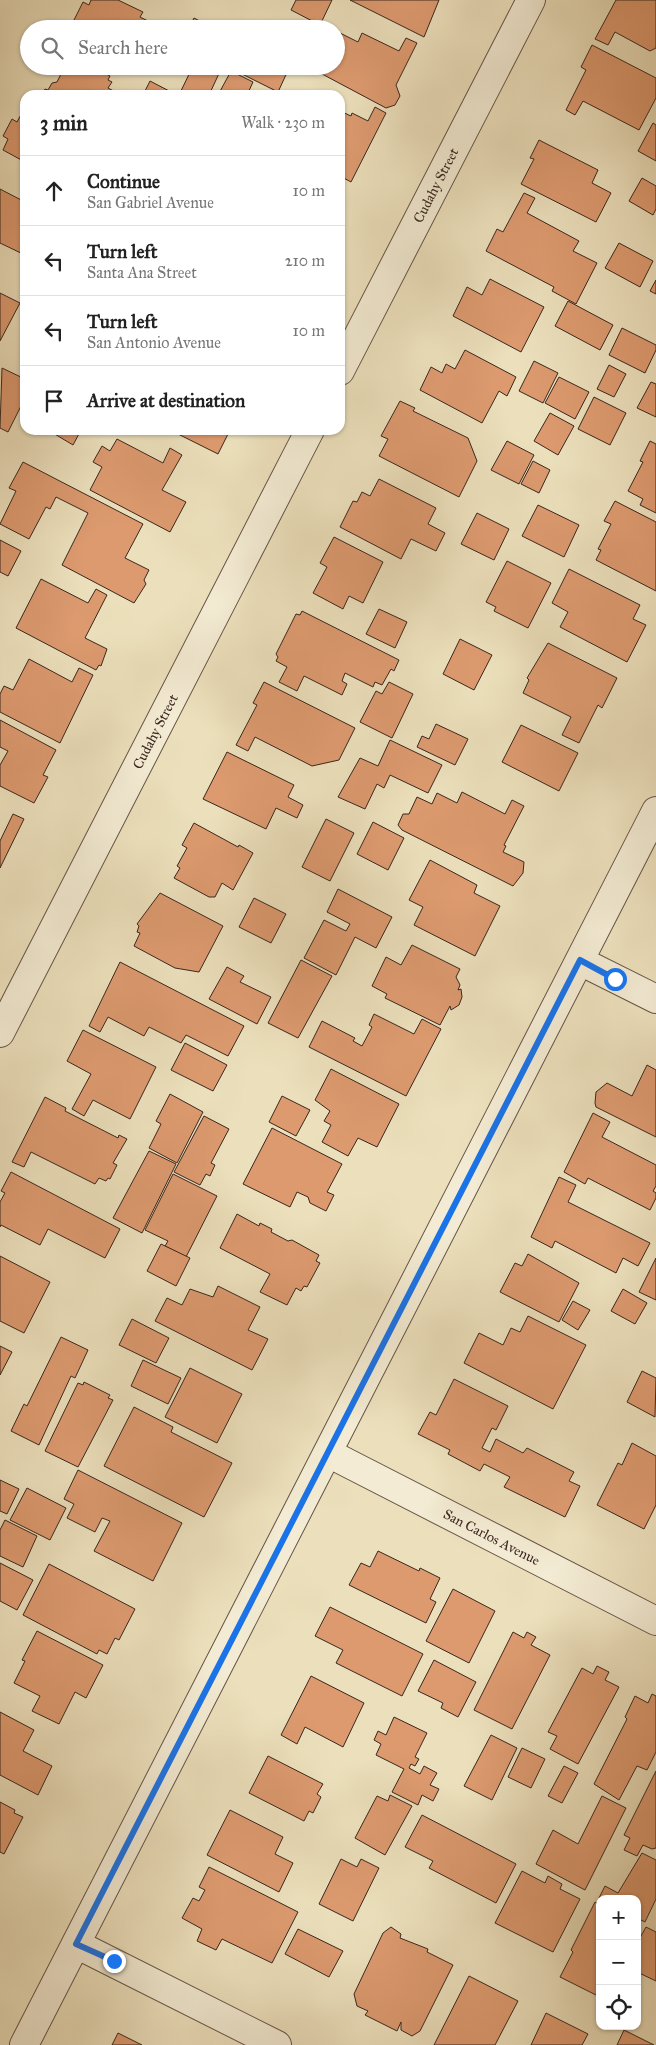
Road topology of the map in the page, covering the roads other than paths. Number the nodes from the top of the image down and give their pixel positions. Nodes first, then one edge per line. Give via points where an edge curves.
1 (531, 0) edge
2 (345, 361) edge
3 (307, 435) edge
4 (656, 811) edge
5 (580, 960) junction
6 (656, 999) edge
7 (0, 1033) edge
8 (328, 1453) junction
9 (656, 1621) edge
10 (76, 1944) junction
11 (24, 2045) edge
12 (277, 2045) edge

1 - 2 street, Cudahy Street
3 - 7 street, Cudahy Street
4 - 5 street
5 - 6 street
5 - 8 street
8 - 9 street, San Carlos Avenue
8 - 10 street
10 - 11 street
10 - 12 street

